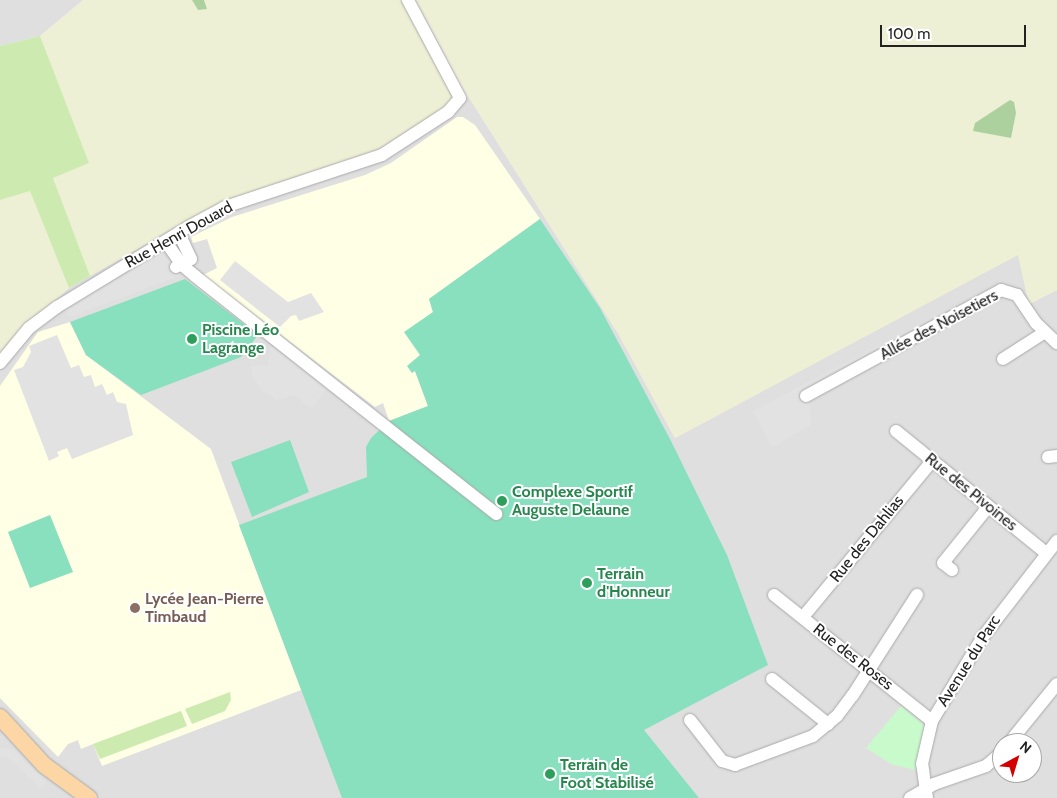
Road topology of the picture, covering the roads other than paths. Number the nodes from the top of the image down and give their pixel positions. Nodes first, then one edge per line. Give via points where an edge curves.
1 (408, 0) edge
2 (179, 233) junction
3 (166, 242) junction
4 (178, 266) junction
5 (1045, 332) junction
6 (1057, 343) edge
7 (1002, 359) dead end
8 (0, 362) edge
9 (806, 396) dead end
10 (896, 430) dead end
11 (932, 461) junction
12 (988, 507) junction
13 (496, 514) dead end
14 (1057, 541) edge
15 (1046, 553) junction
16 (952, 570) dead end
17 (774, 595) dead end
18 (917, 595) dead end
19 (803, 617) junction
20 (870, 670) junction
21 (772, 679) dead end
22 (1057, 684) edge
23 (0, 718) edge
24 (690, 720) dead end
25 (932, 721) junction
26 (828, 724) junction
27 (1017, 733) edge
28 (992, 761) edge
29 (926, 794) edge
30 (88, 798) edge
31 (910, 798) edge

1 - 2 street, Rue Henri Douard via 456,91 458,102 382,155 225,207
2 - 3 street, Rue Henri Douard
2 - 4 street via 190,255 189,261
3 - 4 street
3 - 8 street, Rue Henri Douard via 57,307 29,328
4 - 13 street
5 - 6 street, Allée des Noisetiers
5 - 7 street
5 - 9 street, Allée des Noisetiers via 1017,295 1001,290
10 - 11 street, Rue des Pivoines
11 - 12 street, Rue des Pivoines
11 - 19 street, Rue des Dahlias
12 - 15 street, Rue des Pivoines
12 - 16 street via 943,563
14 - 15 street, Avenue du Parc
15 - 25 street, Avenue du Parc via 982,638
17 - 19 street, Rue des Roses
18 - 20 street
19 - 20 street, Rue des Roses
20 - 25 street, Rue des Roses
20 - 26 street
21 - 26 street
22 - 27 street
23 - 30 main road via 44,765
24 - 26 street via 722,761 736,765 813,736
25 - 29 street, Avenue du Parc via 922,764
28 - 29 street via 986,766 934,784
29 - 31 street

